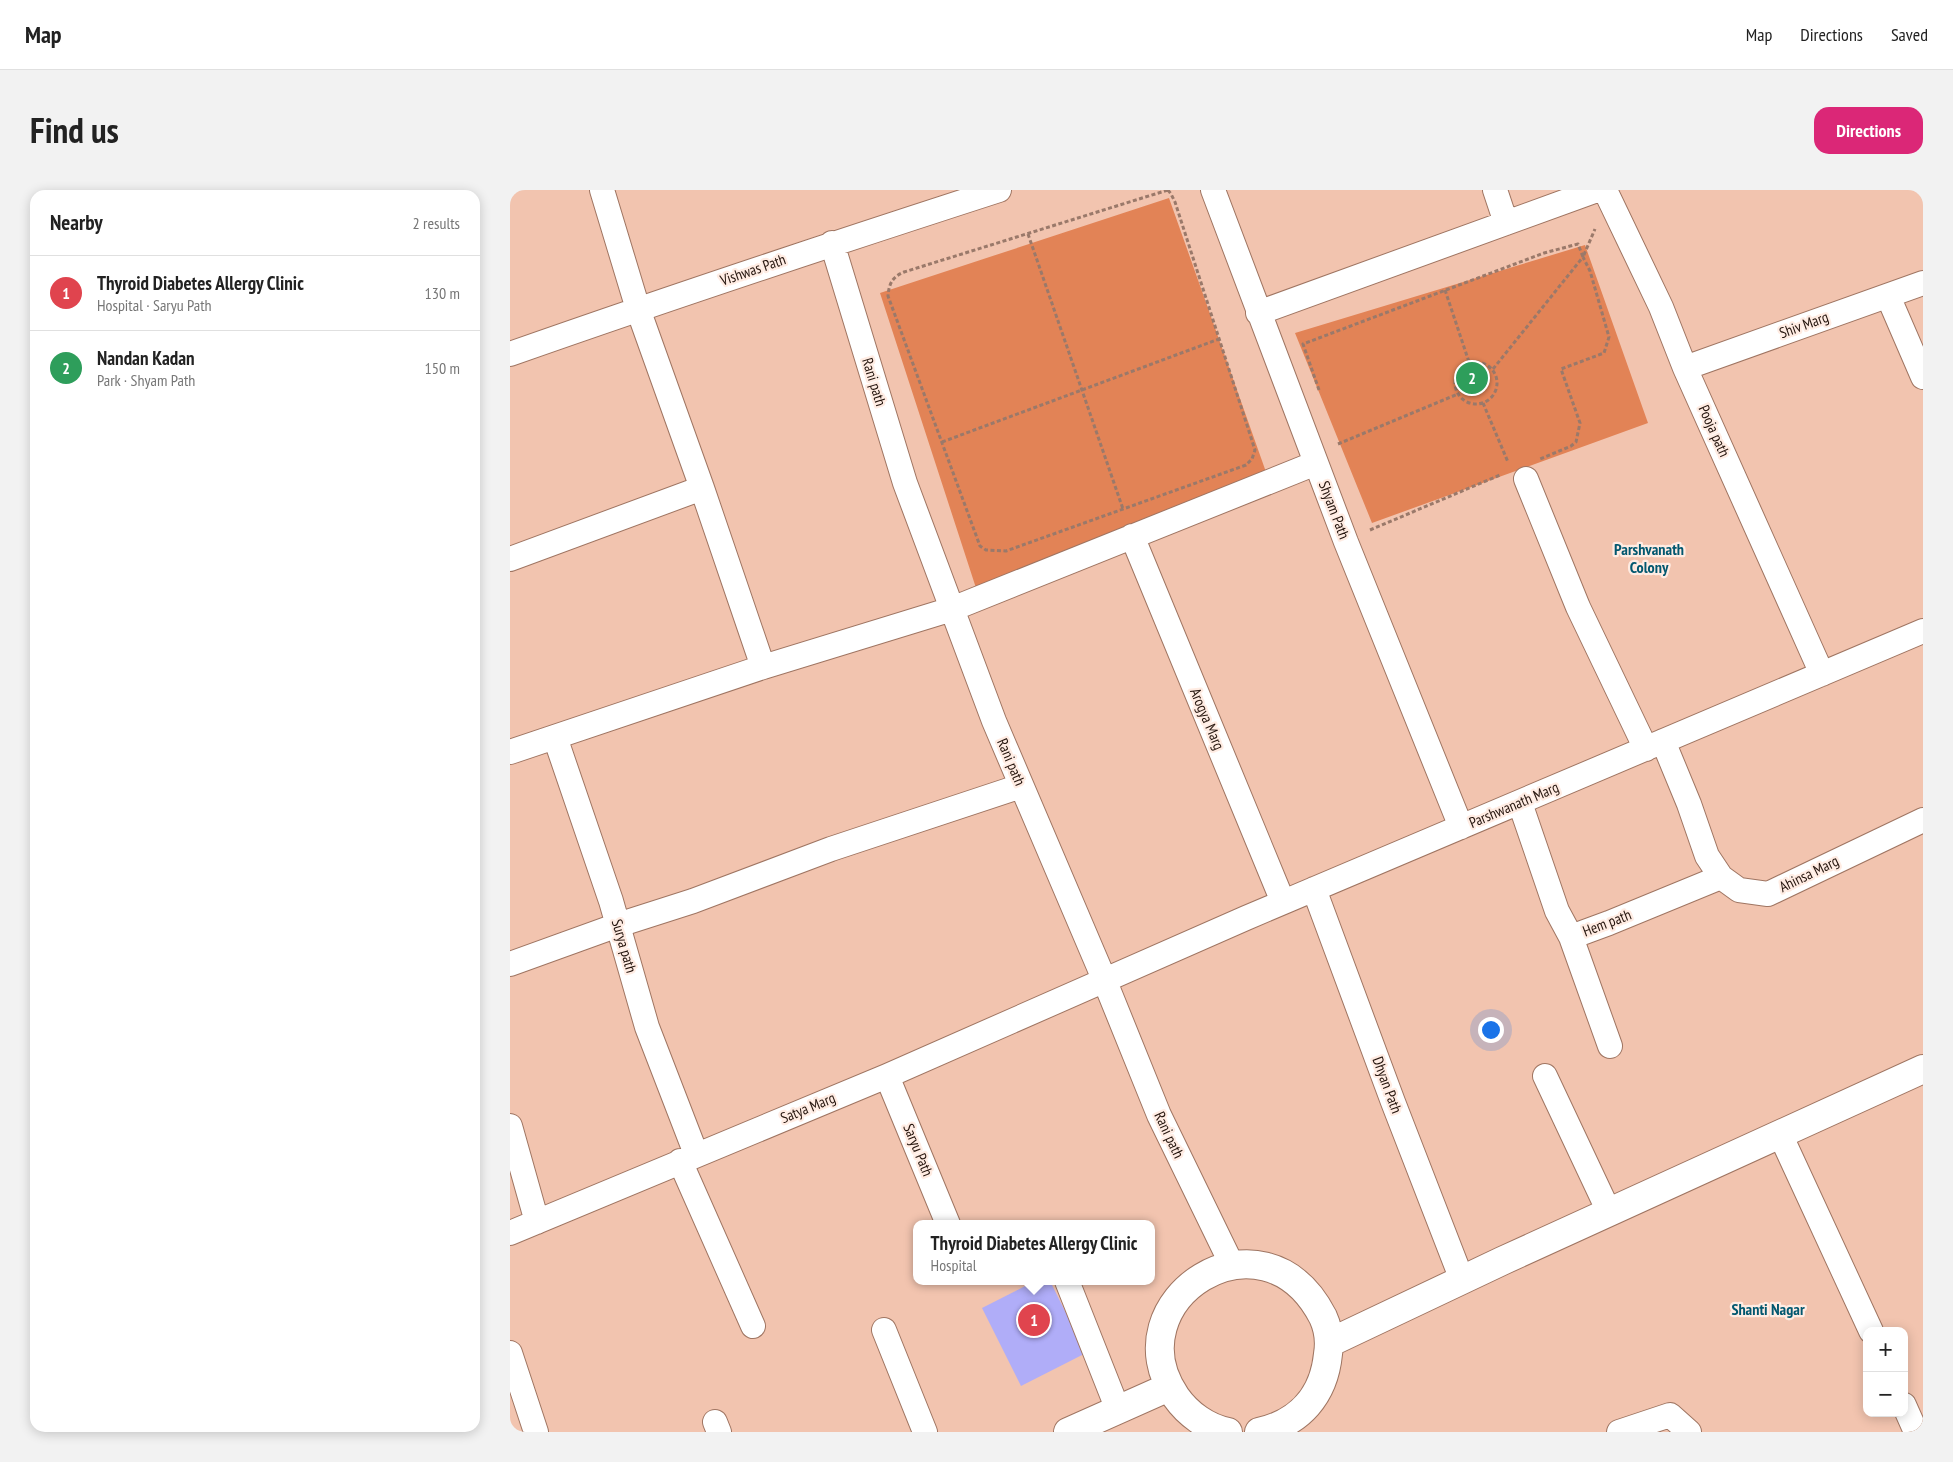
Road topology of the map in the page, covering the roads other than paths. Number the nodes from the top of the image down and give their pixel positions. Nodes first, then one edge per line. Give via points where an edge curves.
1 (602, 190) edge
2 (999, 190) edge
3 (1213, 190) edge
4 (1495, 190) edge
5 (1603, 192) edge
6 (1506, 223) junction
7 (832, 243) junction
8 (1923, 283) edge
9 (1888, 296) junction
10 (638, 309) junction
11 (1258, 312) junction
12 (510, 354) edge
13 (1686, 368) junction
14 (1923, 377) edge
15 (1316, 463) junction
16 (1525, 470) road end
17 (702, 488) junction
18 (1132, 536) junction
19 (510, 559) edge
20 (952, 609) junction
21 (1923, 631) edge
22 (763, 667) junction
23 (1822, 674) junction
24 (555, 737) junction
25 (1654, 745) junction
26 (510, 752) edge
27 (1021, 786) junction
28 (1520, 803) junction
29 (1923, 820) edge
30 (1461, 827) junction
31 (1720, 877) junction
32 (1314, 889) junction
33 (1283, 902) junction
34 (618, 925) junction
35 (1571, 937) junction
36 (510, 964) edge
37 (1104, 979) junction
38 (1610, 1046) dead end
39 (1923, 1069) edge
40 (887, 1076) junction
41 (1545, 1076) dead end
42 (510, 1126) edge
43 (1780, 1134) junction
44 (688, 1158) junction
45 (1609, 1212) junction
46 (946, 1220) edge
47 (537, 1222) junction
48 (510, 1233) edge
49 (1232, 1265) junction
50 (1462, 1280) junction
51 (1069, 1285) edge
52 (753, 1326) dead end
53 (1869, 1327) edge
54 (884, 1330) dead end
55 (1330, 1343) junction
56 (510, 1353) edge
57 (1170, 1387) junction
58 (1118, 1410) junction
59 (1908, 1414) edge
60 (1299, 1424) edge
61 (536, 1432) edge
62 (925, 1432) edge
63 (1068, 1432) edge
64 (1228, 1432) edge
65 (1259, 1432) edge
66 (1620, 1432) edge
67 (1689, 1432) edge
68 (1916, 1432) edge

1 - 10 street
2 - 7 street, Vishwas Path
3 - 11 street, Shyam Path
4 - 6 street
5 - 6 street
5 - 13 street, Pooja path via 1661,307
6 - 11 street
7 - 10 street, Vishwas Path
7 - 20 street, Rani path via 905,483
8 - 9 street, Shiv Marg
9 - 13 street, Shiv Marg
9 - 14 street
10 - 12 street, Vishwas Path
10 - 17 street
11 - 15 street, Shyam Path
13 - 23 street, Pooja path
15 - 18 street
15 - 30 street, Shyam Path
16 - 25 street, Ahinsa Marg via 1578,607
17 - 19 street
17 - 22 street
18 - 20 street
18 - 33 street, Arogya Marg
20 - 22 street
20 - 27 street, Rani path
21 - 23 street, Parshwanath Marg
22 - 24 street
23 - 25 street, Parshwanath Marg
24 - 26 street
24 - 34 street, Surya path
25 - 28 street, Parshwanath Marg
25 - 31 street, Ahinsa Marg via 1689,804 1707,856
27 - 34 street
27 - 37 street, Rani path
28 - 30 street, Parshwanath Marg
28 - 35 street, Hem path via 1557,911
29 - 31 street, Ahinsa Marg via 1768,894 1739,890
30 - 32 street, Parshwanath Marg
31 - 35 street, Hem path
32 - 33 street, Parshwanath Marg
32 - 50 street, Dhyan Path
33 - 37 street, Parshwanath Marg
34 - 36 street
34 - 44 street, Surya path
35 - 38 street
37 - 40 street, Satya Marg
37 - 49 street, Rani path via 1159,1115
39 - 43 street
40 - 44 street, Satya Marg
40 - 46 street, Saryu Path
41 - 45 street
42 - 47 street
43 - 45 street
43 - 53 street
44 - 47 street, Satya Marg
44 - 52 street, Surya path
45 - 50 street
47 - 48 street, Satya Marg
49 - 55 street via 1255,1265 1278,1271 1298,1283 1314,1300
49 - 57 street via 1197,1280 1176,1300 1166,1321 1161,1343 1162,1365
50 - 55 street
51 - 58 street
54 - 62 street
55 - 60 street via 1326,1371
56 - 61 street
57 - 58 street
57 - 64 street via 1183,1407 1202,1423
58 - 63 street
59 - 68 street
60 - 65 street
66 - 67 street via 1670,1415

